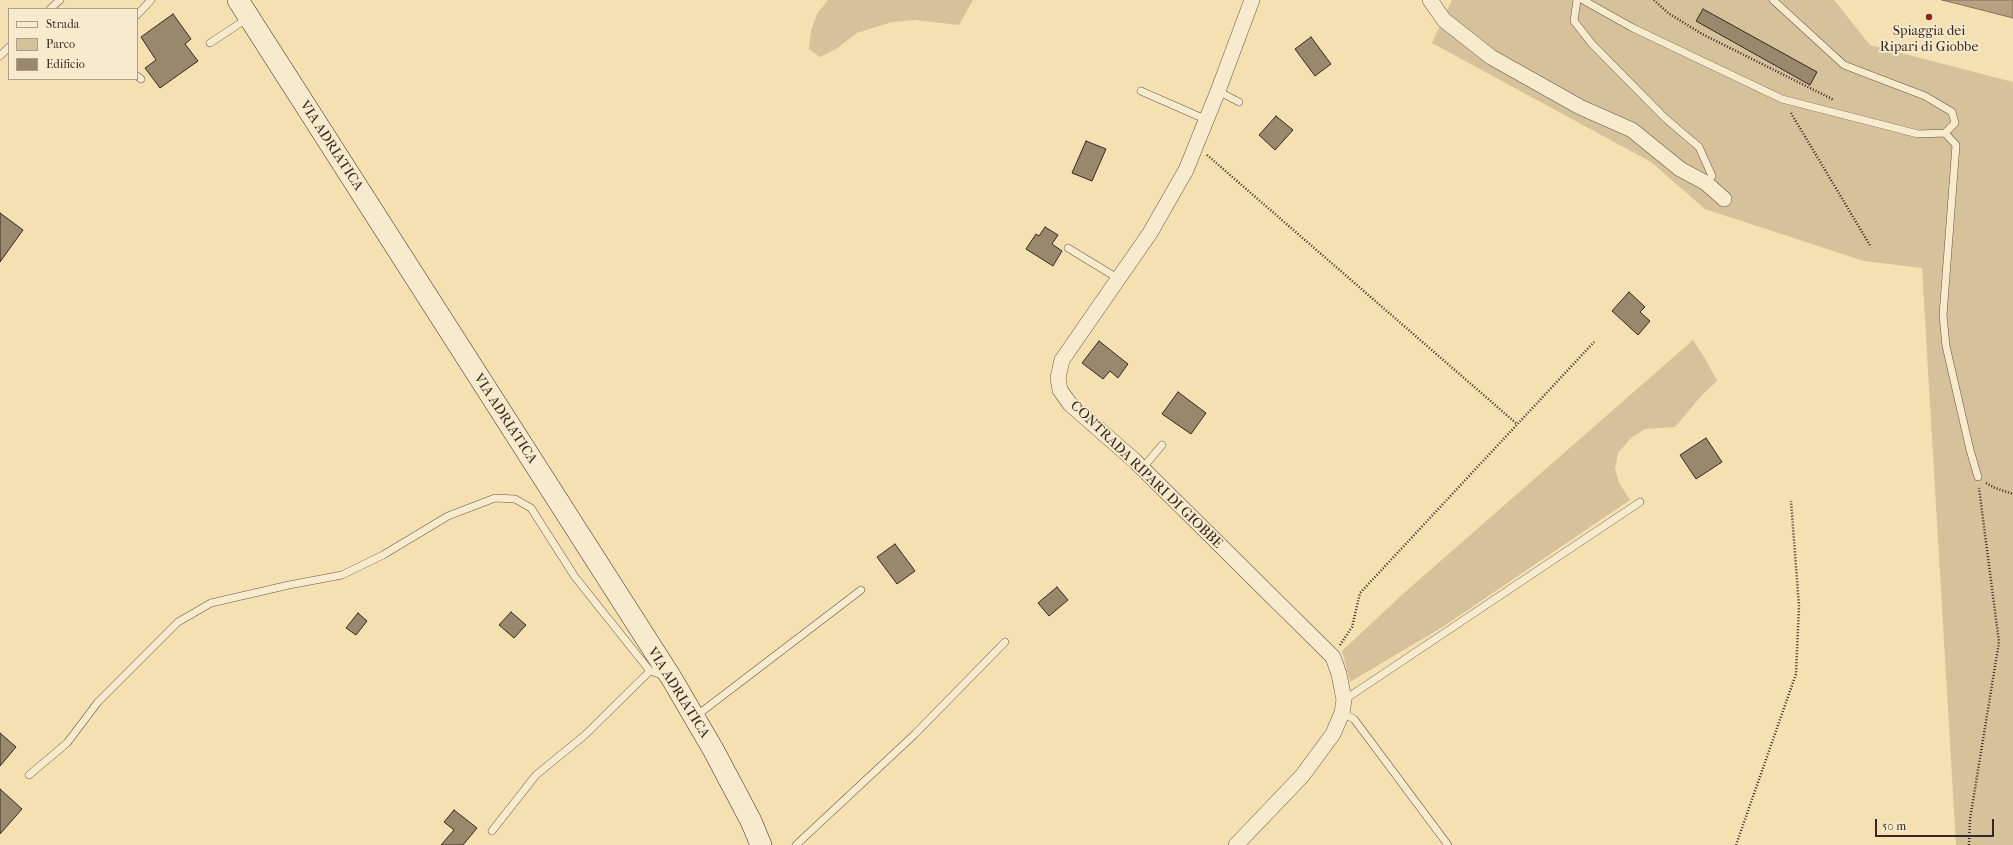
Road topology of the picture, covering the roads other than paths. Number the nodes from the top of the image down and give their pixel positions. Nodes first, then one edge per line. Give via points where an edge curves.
1 (60, 0) edge
2 (151, 0) edge
3 (1252, 0) edge
4 (1430, 0) edge
5 (1577, 0) edge
6 (1583, 0) edge
7 (1773, 0) edge
8 (241, 5) edge
9 (51, 8) edge
10 (138, 14) edge
11 (210, 43) dead end
12 (8, 48) edge
13 (0, 56) edge
14 (1141, 91) dead end
15 (1218, 91) junction
16 (1239, 102) dead end
17 (1207, 120) junction
18 (1945, 133) junction
19 (1706, 183) junction
20 (1724, 199) dead end
21 (1068, 248) dead end
22 (1119, 279) junction
23 (1162, 445) dead end
24 (1142, 469) junction
25 (1978, 478) road end
26 (1640, 502) dead end
27 (861, 590) dead end
28 (1005, 642) dead end
29 (650, 672) junction
30 (672, 679) junction
31 (1343, 707) junction
32 (694, 717) junction
33 (29, 775) dead end
34 (492, 831) dead end
35 (761, 845) edge
36 (796, 845) edge
37 (1236, 845) edge
38 (1448, 845) edge

1 - 9 lane
2 - 10 lane
3 - 15 street, CONTRADA RIPARI DI GIOBBE
4 - 19 street via 1444,20 1491,57 1580,108 1632,130 1680,168
5 - 19 lane via 1574,21 1592,44 1665,118 1699,147 1712,176
6 - 18 lane via 1633,28 1782,99 1918,134
7 - 18 lane via 1844,65 1924,96 1952,112 1955,123
8 - 11 lane
8 - 30 main road, VIA ADRIATICA
12 - 13 lane
14 - 17 lane
15 - 16 lane
15 - 17 street, CONTRADA RIPARI DI GIOBBE
17 - 22 street, CONTRADA RIPARI DI GIOBBE via 1186,170
18 - 25 lane via 1956,145 1943,315 1946,346
19 - 20 street
21 - 22 lane
22 - 24 street, CONTRADA RIPARI DI GIOBBE via 1062,360 1058,378 1060,390 1070,404
23 - 24 lane
24 - 31 street, CONTRADA RIPARI DI GIOBBE via 1332,657 1339,674
26 - 31 lane
27 - 32 lane
28 - 36 lane via 915,734
29 - 30 lane
29 - 33 lane via 575,577 531,508 515,498 495,498 448,516 383,555 342,575 211,603 178,622 98,702 67,743
29 - 34 lane via 586,735 536,775
30 - 32 main road, VIA ADRIATICA
31 - 37 street via 1333,734 1302,776
31 - 38 lane
32 - 35 main road, VIA ADRIATICA via 751,821

